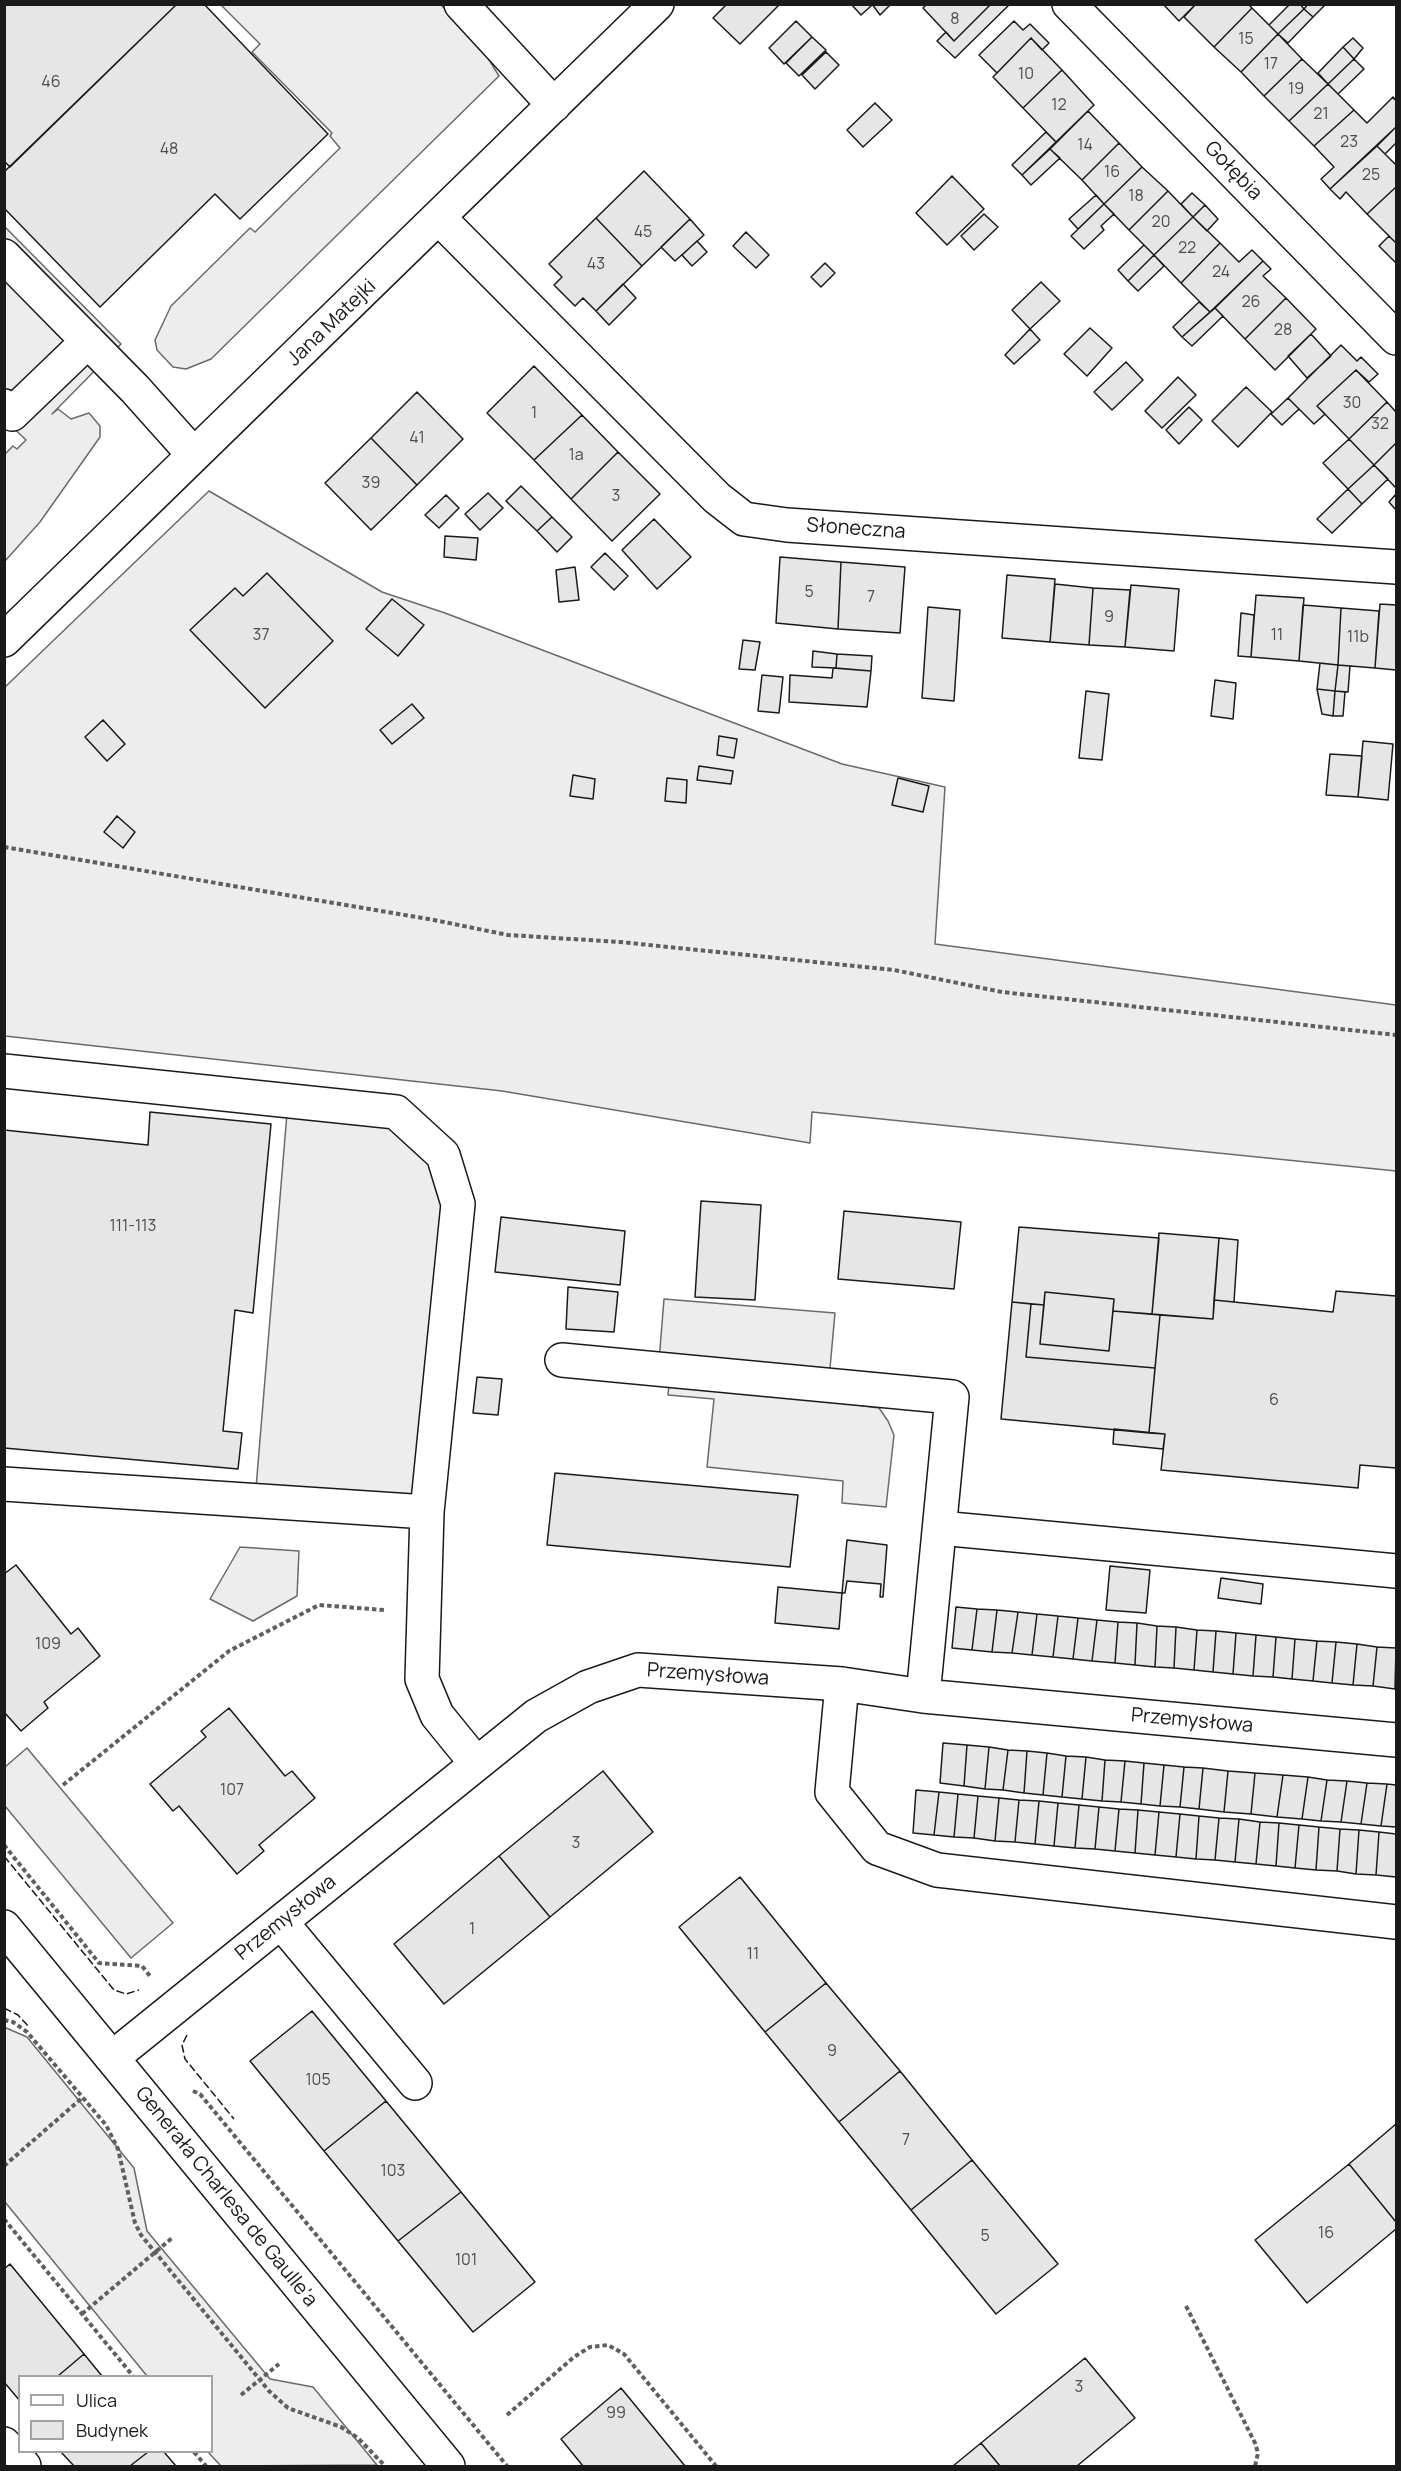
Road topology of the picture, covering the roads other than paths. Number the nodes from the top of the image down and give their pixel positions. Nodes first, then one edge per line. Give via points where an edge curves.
1 (461, 4) edge
2 (657, 4) edge
3 (1069, 4) edge
4 (554, 105) junction
5 (438, 218) junction
6 (4, 256) edge
7 (1396, 338) edge
8 (88, 341) junction
9 (7, 414) edge
10 (194, 455) junction
11 (1396, 567) edge
12 (4, 639) edge
13 (4, 1071) edge
14 (562, 1360) dead end
15 (4, 1484) edge
16 (428, 1512) junction
17 (940, 1528) junction
18 (1396, 1571) edge
19 (842, 1684) junction
20 (924, 1696) junction
21 (1396, 1740) edge
22 (476, 1763) junction
23 (281, 1922) junction
24 (1396, 1922) edge
25 (4, 1927) edge
26 (112, 2058) junction
27 (415, 2083) dead end
28 (4, 2444) edge
29 (436, 2462) edge
30 (24, 2466) edge

1 - 4 street
2 - 4 street, Jana Matejki
3 - 7 street, Gołębia
4 - 5 street, Jana Matejki
5 - 10 street, Jana Matejki
5 - 11 street, Słoneczna via 717,498 744,519
6 - 8 street
8 - 9 street
8 - 10 street
10 - 12 street, Jana Matejki
13 - 16 street via 396,1112 443,1155 458,1204
14 - 17 street via 952,1397
15 - 16 street
16 - 22 street via 422,1679 437,1715
17 - 18 street
17 - 20 street
19 - 20 street, Przemysłowa
19 - 22 street, Przemysłowa via 638,1670 588,1687 536,1716
19 - 24 street via 832,1792 877,1848 937,1870
20 - 21 street, Przemysłowa
22 - 23 street, Przemysłowa
23 - 26 street, Przemysłowa
23 - 27 street
25 - 26 street, Generała Charlesa de Gaulle'a
26 - 29 street, Generała Charlesa de Gaulle'a
28 - 30 street

